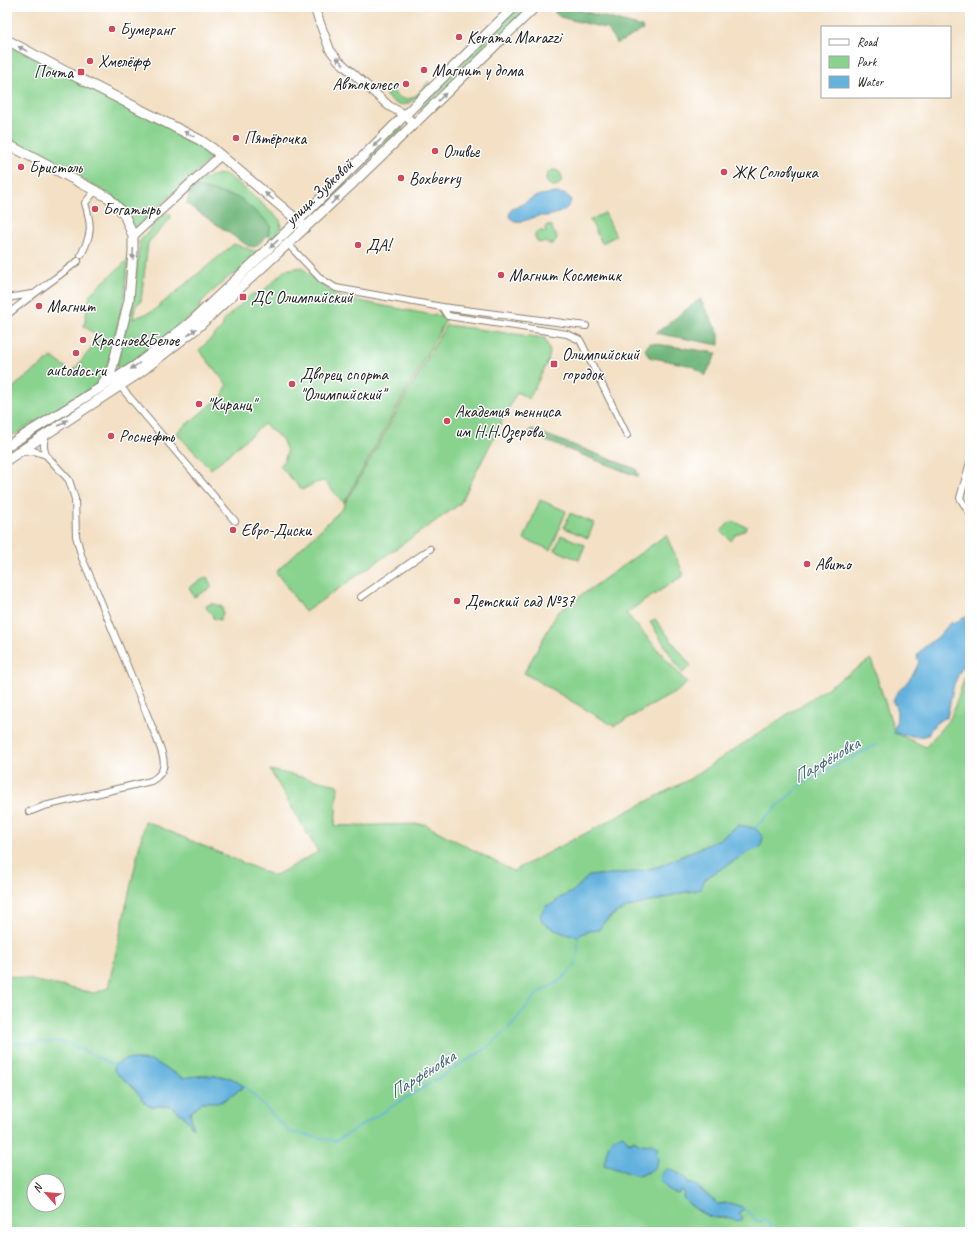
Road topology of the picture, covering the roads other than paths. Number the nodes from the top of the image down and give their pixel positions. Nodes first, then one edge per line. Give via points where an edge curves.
1 (314, 7) edge
2 (514, 7) edge
3 (535, 7) edge
4 (7, 40) edge
5 (404, 115) junction
6 (414, 124) junction
7 (7, 144) edge
8 (220, 156) junction
9 (96, 191) junction
10 (298, 221) junction
11 (306, 227) junction
12 (133, 236) junction
13 (288, 244) junction
14 (34, 294) junction
15 (7, 298) edge
16 (442, 308) junction
17 (7, 315) edge
18 (571, 325) junction
19 (586, 326) dead end
20 (567, 334) junction
21 (112, 369) junction
22 (116, 385) junction
23 (99, 389) junction
24 (46, 435) junction
25 (627, 435) dead end
26 (7, 446) edge
27 (20, 452) junction
28 (46, 455) junction
29 (7, 460) edge
30 (970, 462) edge
31 (970, 514) edge
32 (235, 521) dead end
33 (430, 549) dead end
34 (361, 597) dead end
35 (29, 812) dead end

5 -> 1 street via 389,106 338,60 330,50
2 - 5 main road, улица Зубковой
6 -> 3 main road, улица Зубковой
8 -> 4 main road via 200,140
5 - 6 street
5 -> 10 main road, улица Зубковой
11 -> 6 main road, улица Зубковой
7 - 9 main road
10 -> 8 main road
8 - 12 street
9 - 12 main road via 109,198 124,214
9 - 14 street via 85,203 91,224 88,242 80,258
10 - 11 main road
10 -> 22 main road, улица Зубковой via 191,322 135,366
11 - 13 main road, улица Зубковой
12 -> 21 main road via 129,300
13 - 16 street via 321,279 336,288
22 -> 13 main road, улица Зубковой via 147,368 196,329
14 - 15 street
14 - 17 street
16 - 18 street
16 - 20 street via 448,316
18 - 19 street
18 - 20 street
20 - 25 street via 580,340
21 - 22 main road
21 - 23 main road
22 - 23 main road, улица Зубковой
24 -> 22 main road, улица Зубковой
22 - 32 street
23 - 26 main road, улица Зубковой
24 - 27 main road, улица Зубковой
24 - 28 street
27 - 28 street via 34,451
27 - 29 main road, улица Зубковой
28 - 35 street via 69,480 76,510 76,536 82,558 165,761 157,778 151,781 44,806
30 - 31 street via 960,498
33 - 34 street

